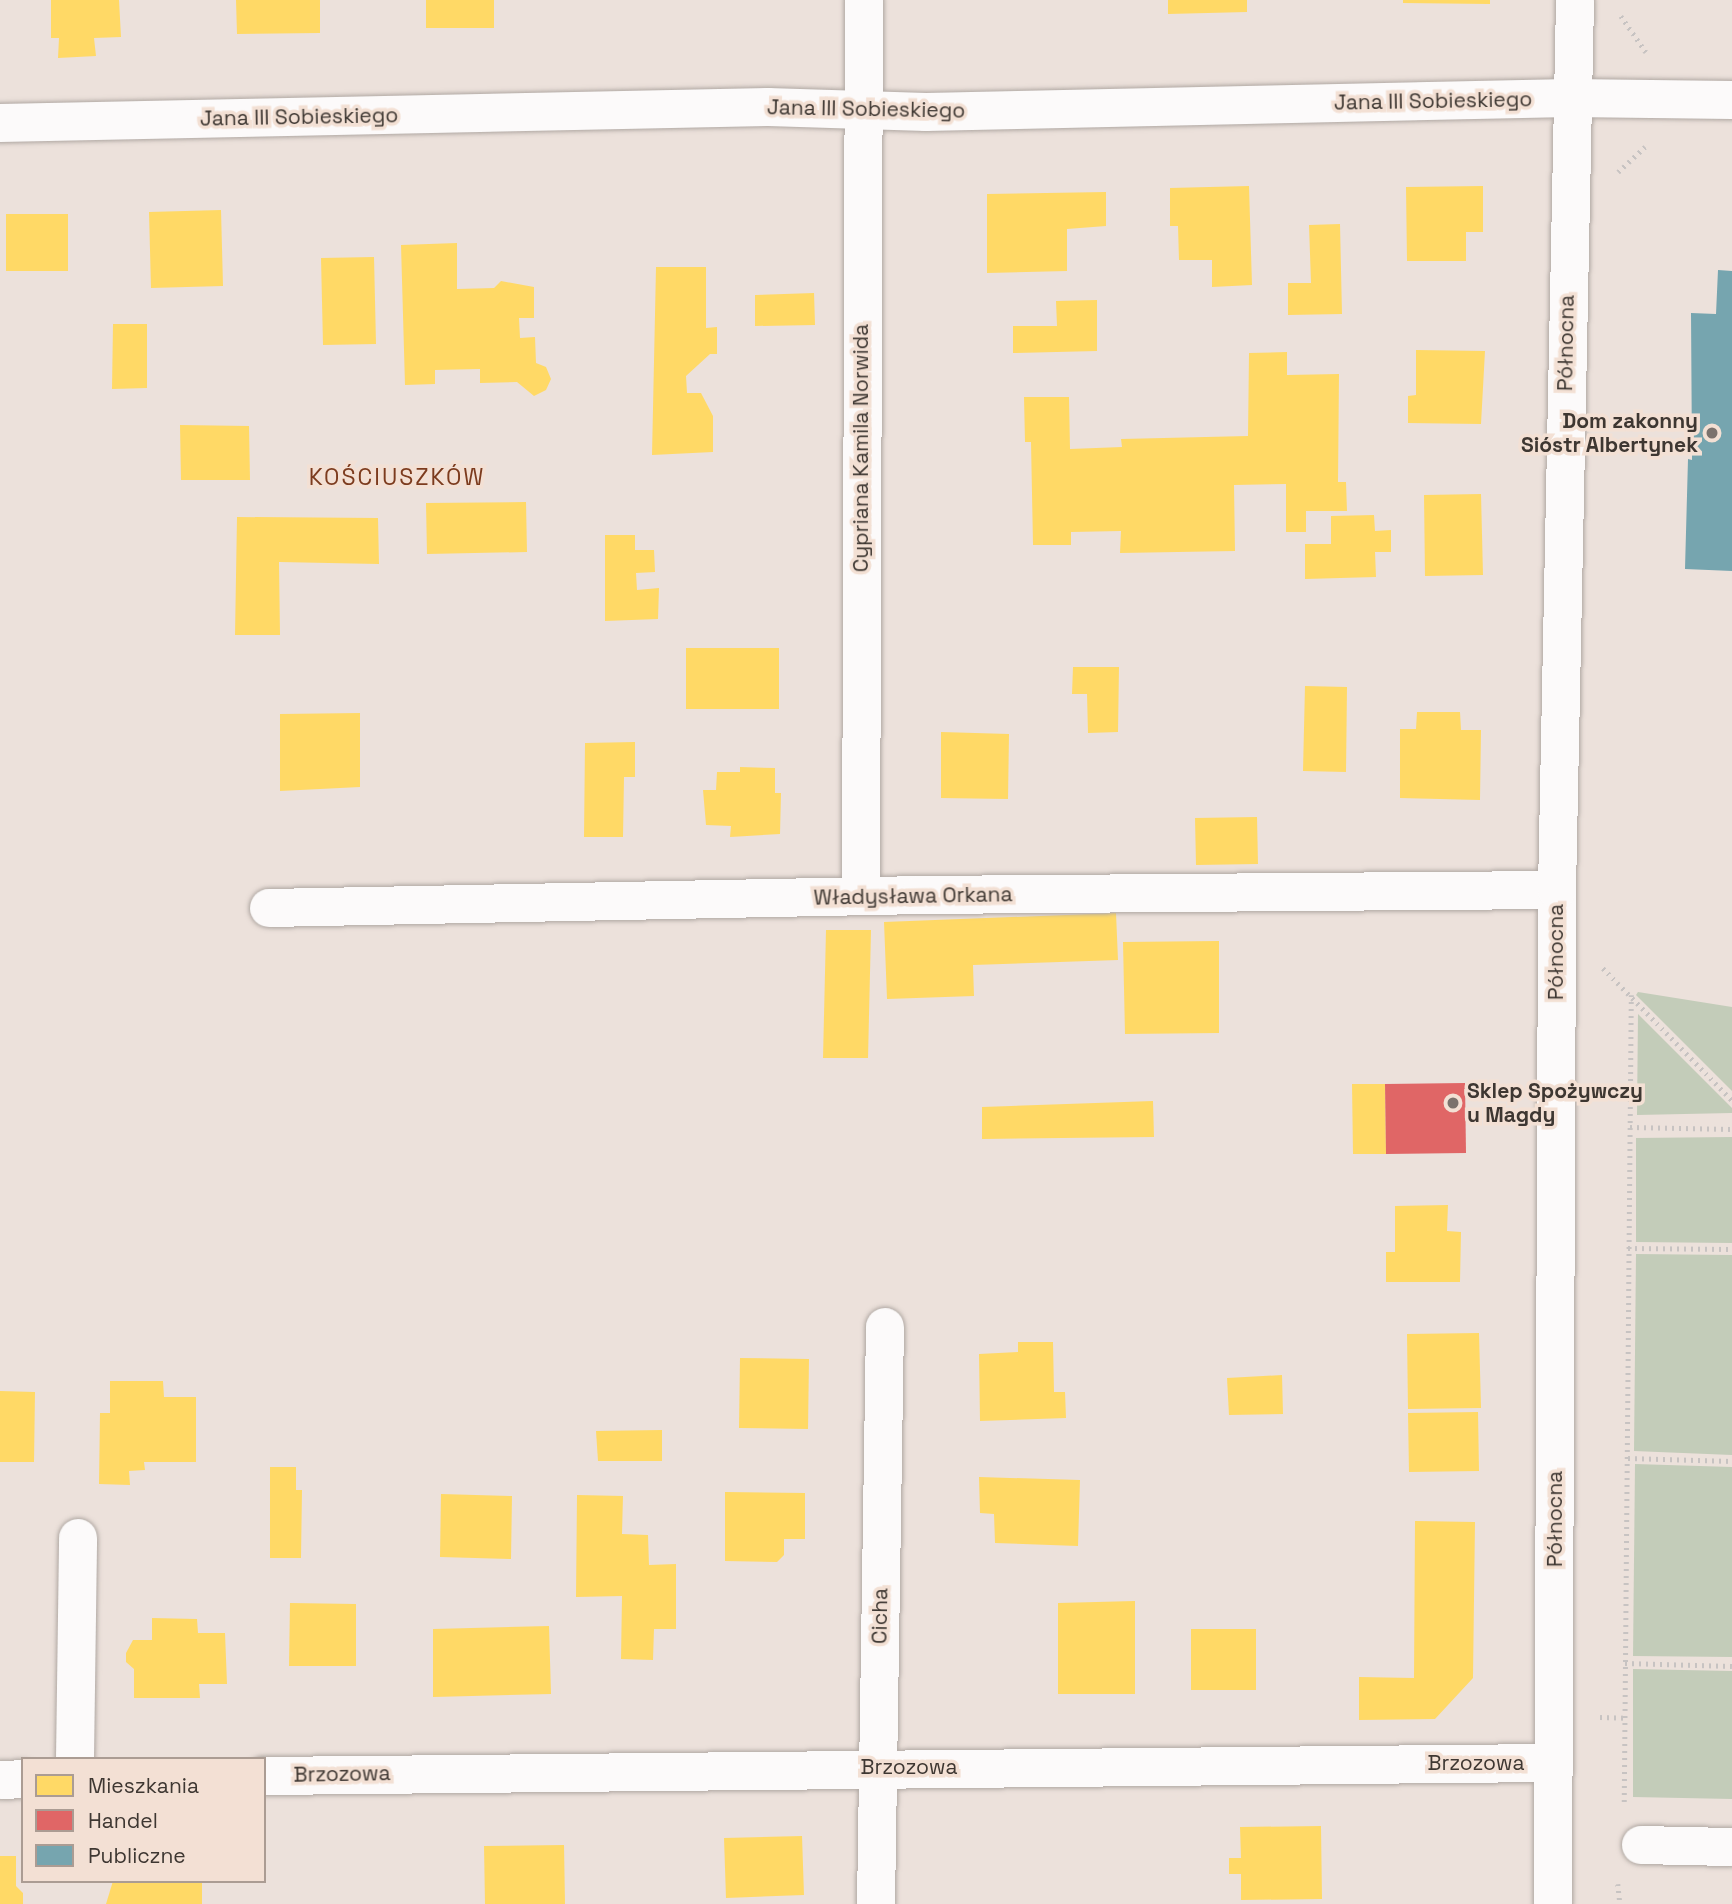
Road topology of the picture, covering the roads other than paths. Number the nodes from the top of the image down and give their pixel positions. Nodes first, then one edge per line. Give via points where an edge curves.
1 (864, 0) edge
2 (1575, 0) edge
3 (1570, 98) junction
4 (1732, 100) edge
5 (862, 110) junction
6 (0, 123) edge
7 (1557, 890) junction
8 (861, 896) junction
9 (269, 908) dead end
10 (885, 1327) dead end
11 (78, 1538) dead end
12 (75, 1757) edge
13 (1553, 1763) junction
14 (878, 1767) junction
15 (266, 1776) edge
16 (21, 1779) edge
17 (0, 1780) edge
18 (1732, 1847) edge
19 (1630, 1859) road end
20 (876, 1904) edge
21 (1553, 1904) edge

1 - 5 street, Cypriana Kamila Norwida
2 - 3 street, Północna
3 - 4 street, Jana III Sobieskiego
3 - 5 street, Jana III Sobieskiego
3 - 7 street, Północna
5 - 6 street, Jana III Sobieskiego via 768,107
5 - 8 street, Cypriana Kamila Norwida
7 - 8 street, Władysława Orkana
7 - 13 street, Północna
8 - 9 street, Władysława Orkana
10 - 14 street, Cicha
11 - 12 street
13 - 14 street, Brzozowa
13 - 21 street, Północna
14 - 15 street, Brzozowa
14 - 20 street, Cicha
16 - 17 street
18 - 19 street

